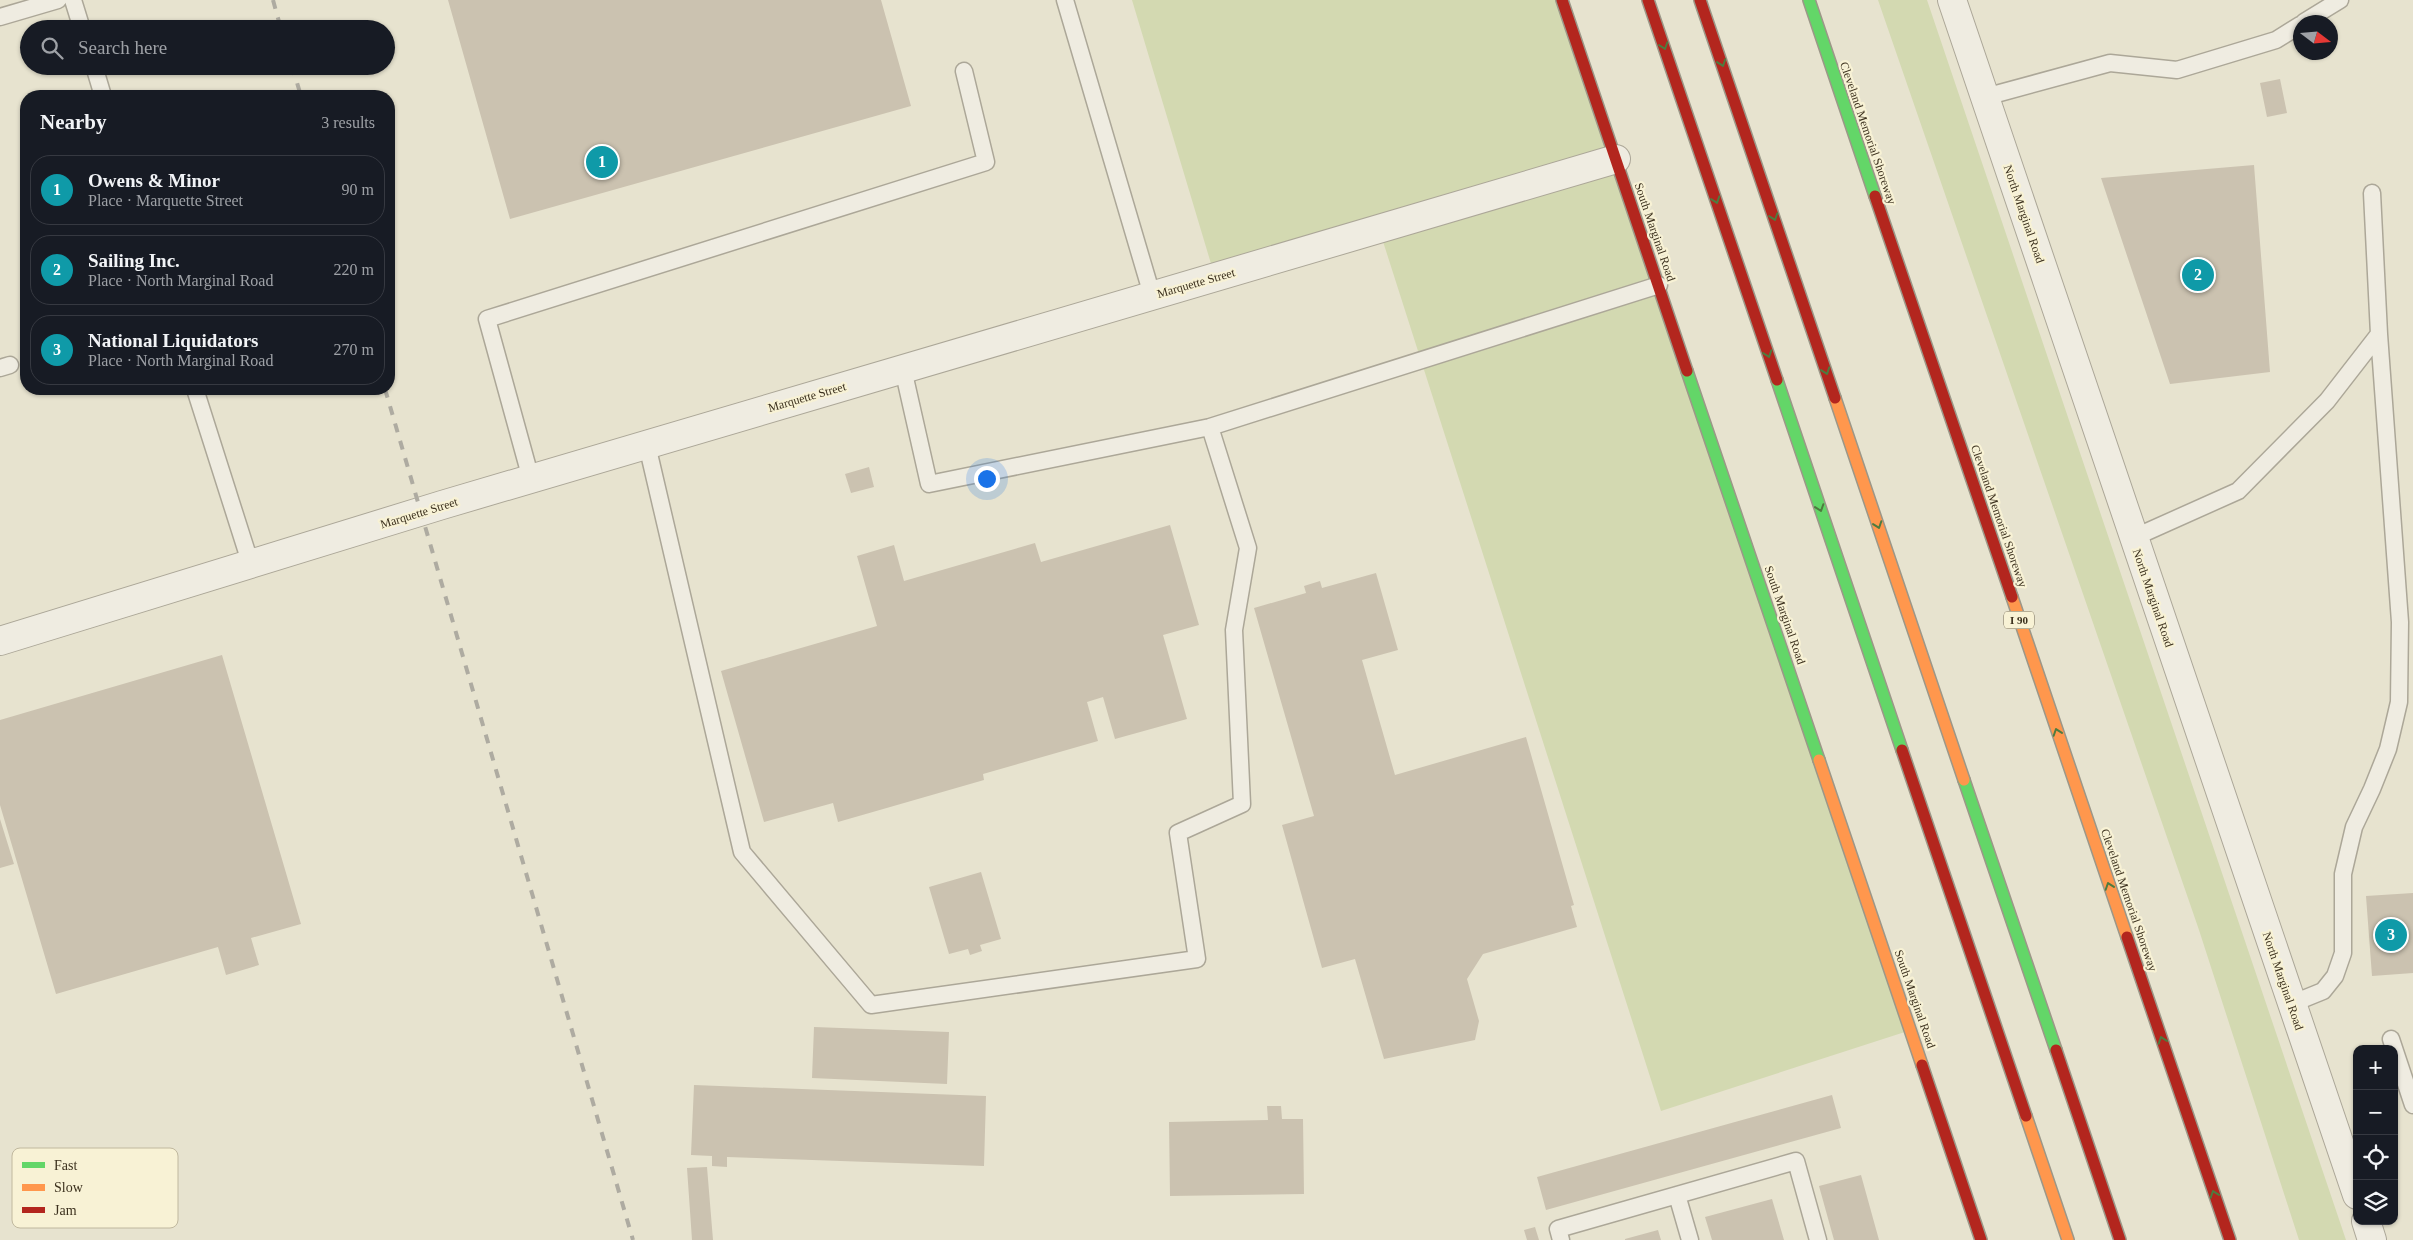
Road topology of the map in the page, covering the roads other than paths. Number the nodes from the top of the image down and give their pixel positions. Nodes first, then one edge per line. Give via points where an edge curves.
1 (58, 0) edge
2 (73, 0) edge
3 (1065, 0) edge
4 (1562, 0) edge
5 (1648, 0) edge
6 (1700, 0) edge
7 (1809, 0) edge
8 (1952, 0) edge
9 (2340, 0) edge
10 (2315, 15) edge
11 (0, 17) edge
12 (79, 20) edge
13 (2293, 29) edge
14 (964, 71) dead end
15 (97, 75) edge
16 (101, 90) edge
17 (1984, 97) junction
18 (1616, 159) junction
19 (2372, 193) dead end
20 (1659, 285) junction
21 (1152, 295) junction
22 (2379, 334) junction
23 (903, 369) junction
24 (197, 395) edge
25 (1210, 427) junction
26 (647, 444) junction
27 (531, 479) junction
28 (2133, 538) junction
29 (251, 564) junction
30 (0, 641) edge
31 (2291, 1004) junction
32 (2391, 1039) dead end
33 (2413, 1105) edge
34 (2353, 1183) edge
35 (1677, 1195) junction
36 (2367, 1225) edge
37 (1561, 1240) edge
38 (1690, 1240) edge
39 (1818, 1240) edge
40 (1981, 1240) edge
41 (2068, 1240) edge
42 (2120, 1240) edge
43 (2230, 1240) edge
44 (2372, 1240) edge

1 - 11 lane
2 - 12 lane
3 - 21 lane
4 - 18 main road, South Marginal Road
5 -> 41 main road
6 -> 42 main road
43 -> 7 main road, Cleveland Memorial Shoreway / I 90
8 - 17 street, North Marginal Road
9 - 10 lane
13 - 17 lane via 2276,40 2177,70 2110,63
14 - 27 lane via 986,162 487,319
15 - 16 lane
17 - 28 street, North Marginal Road
18 - 20 main road, South Marginal Road
18 - 21 street, Marquette Street
19 - 22 lane
20 - 25 lane
20 - 40 main road, South Marginal Road
21 - 23 street, Marquette Street
22 - 28 lane via 2327,400 2238,492
22 - 31 lane via 2400,622 2398,702 2388,749 2354,827 2343,874 2343,952 2334,976 2323,991
23 - 25 lane via 929,484
23 - 26 street, Marquette Street
24 - 29 lane
25 - 26 lane via 1248,548 1234,630 1242,804 1178,833 1197,959 871,1006 742,852
26 - 27 street, Marquette Street
27 - 29 street, Marquette Street
28 - 31 street, North Marginal Road
29 - 30 street, Marquette Street
31 - 34 street, North Marginal Road
32 - 33 lane
35 - 37 lane via 1558,1228
35 - 38 lane
35 - 39 lane via 1796,1161
36 - 44 street

